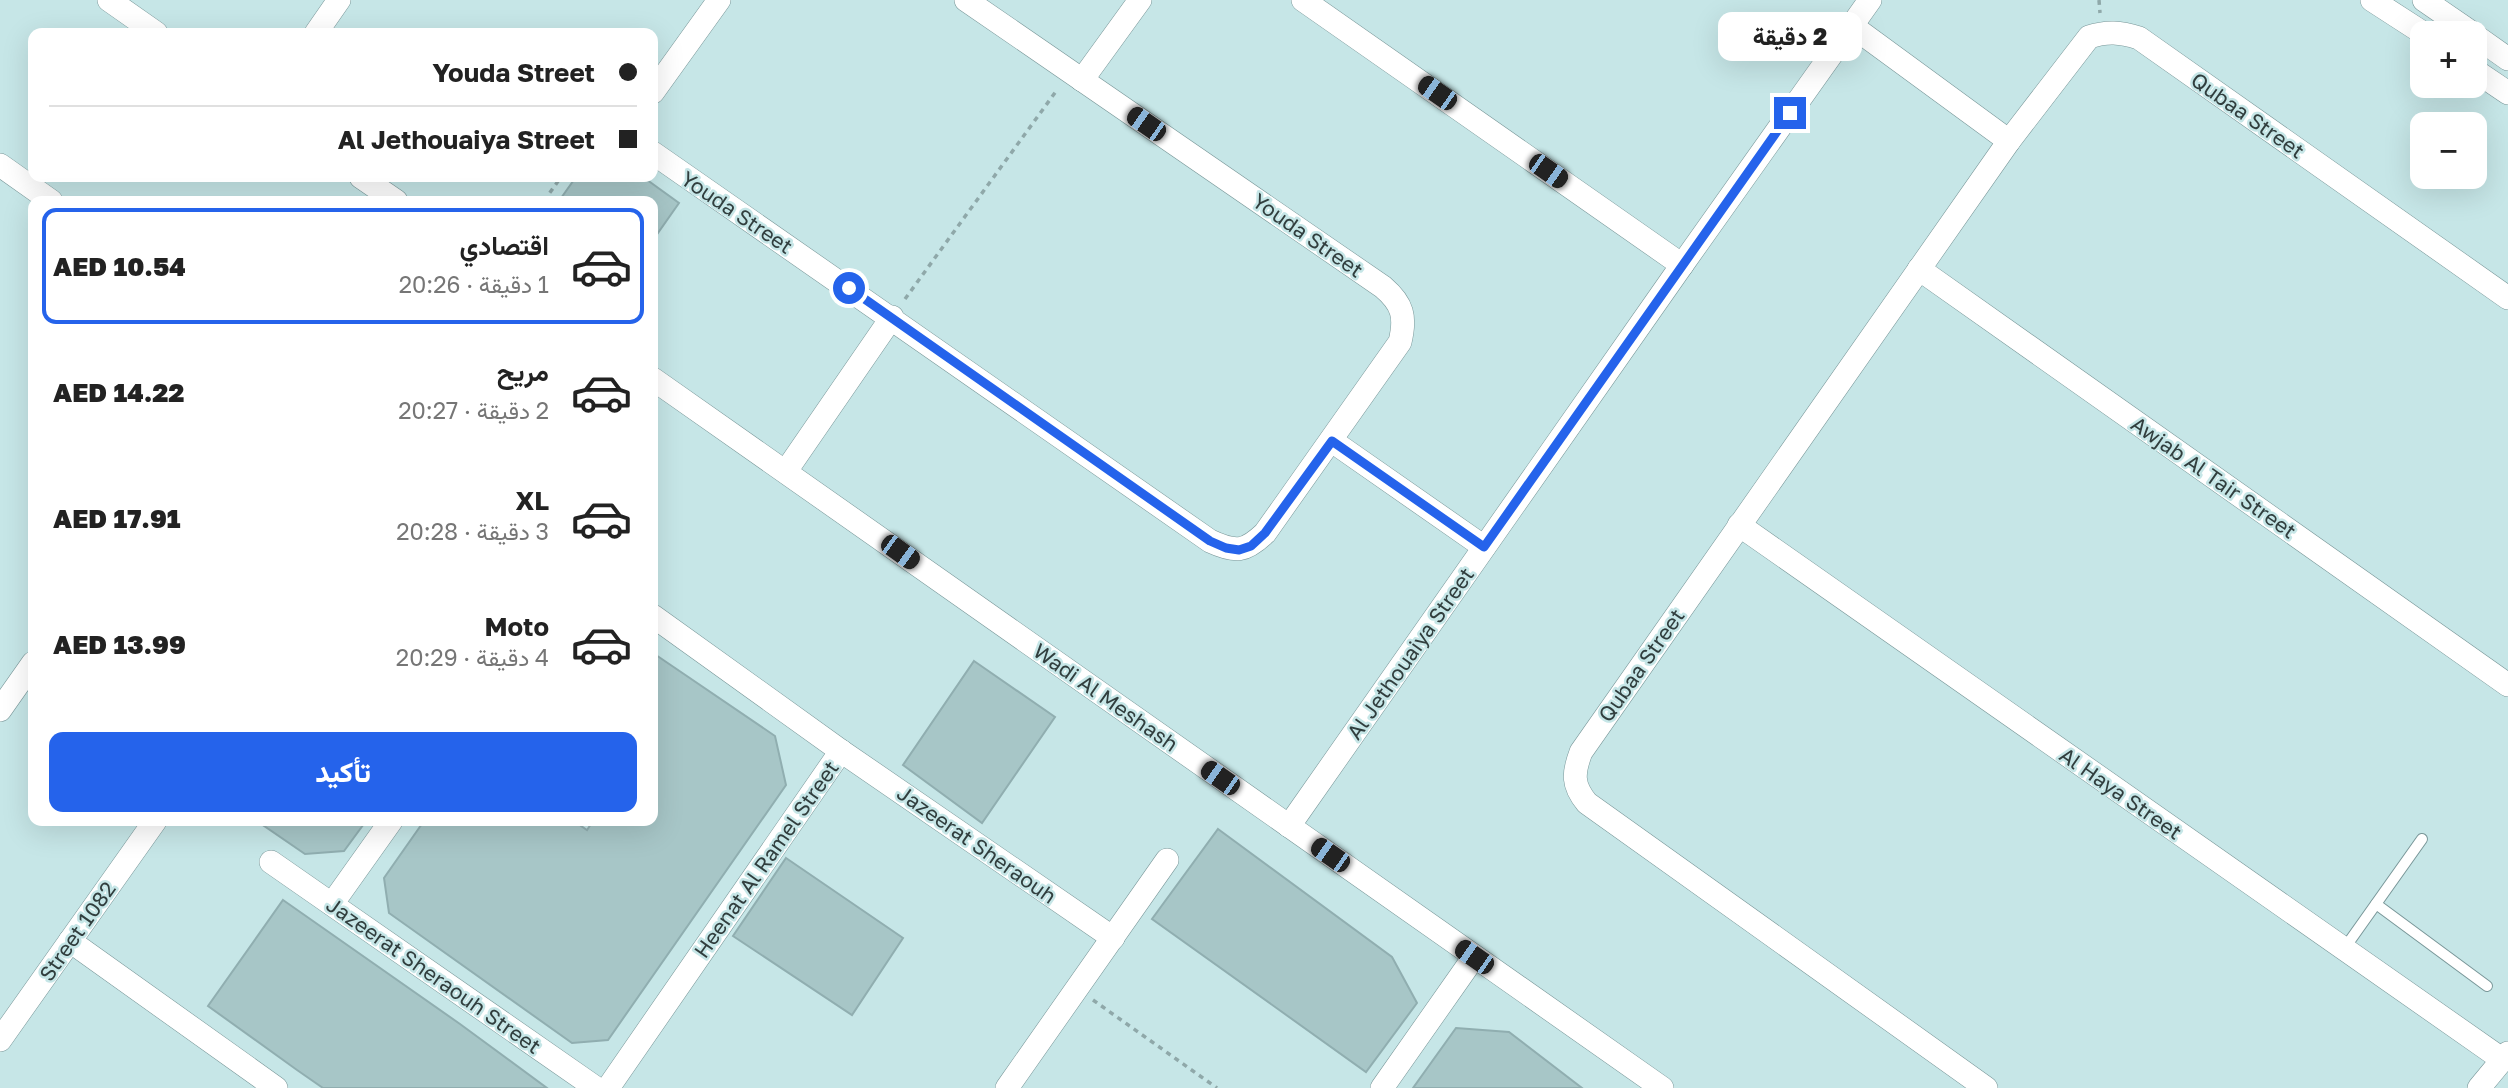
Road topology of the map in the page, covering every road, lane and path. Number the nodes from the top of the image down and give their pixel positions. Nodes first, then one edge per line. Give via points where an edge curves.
1 (109, 0) edge
2 (339, 0) edge
3 (966, 0) edge
4 (1140, 0) edge
5 (1303, 0) edge
6 (1870, 0) edge
7 (2372, 0) edge
8 (2429, 1) edge
9 (714, 2) edge
10 (2421, 21) edge
11 (2456, 21) edge
12 (2410, 25) edge
13 (1852, 26) junction
14 (149, 28) edge
15 (319, 28) edge
16 (2487, 44) edge
17 (2508, 59) edge
18 (1077, 76) junction
19 (2487, 79) edge
20 (658, 85) edge
21 (2508, 93) edge
22 (2009, 141) junction
23 (658, 156) edge
24 (0, 165) edge
25 (368, 182) edge
26 (44, 196) edge
27 (389, 196) edge
28 (1682, 265) junction
29 (1919, 268) junction
30 (2508, 298) edge
31 (891, 317) junction
32 (658, 382) edge
33 (1332, 441) junction
34 (786, 471) junction
35 (1739, 525) junction
36 (1484, 547) junction
37 (658, 620) edge
38 (28, 679) edge
39 (2508, 685) edge
40 (0, 710) edge
41 (841, 751) junction
42 (151, 826) edge
43 (387, 826) edge
44 (1289, 826) junction
45 (2422, 839) dead end
46 (1167, 860) dead end
47 (271, 862) dead end
48 (332, 904) junction
49 (2376, 904) junction
50 (1113, 938) junction
51 (70, 942) junction
52 (2344, 949) junction
53 (1474, 957) junction
54 (2487, 986) dead end
55 (1078, 989) junction
56 (0, 1040) edge
57 (2505, 1057) edge
58 (1977, 1086) edge
59 (276, 1088) edge
60 (596, 1088) edge
61 (608, 1088) edge
62 (1007, 1088) edge
63 (1217, 1088) edge
64 (1382, 1088) edge
65 (1662, 1088) edge
66 (2479, 1088) edge

1 - 14 street
2 - 15 street
3 - 18 street, Youda Street
4 - 18 street
5 - 28 street
6 - 13 street, Al Jethouaiya Street
7 - 12 street
8 - 10 street
8 - 11 street
9 - 20 street
13 - 22 street
13 - 28 street, Al Jethouaiya Street
16 - 17 street
18 - 31 path
18 - 33 street, Youda Street via 1394,296 1404,326 1399,342
19 - 21 street
22 - 29 street, Qubaa Street
22 - 30 street, Qubaa Street via 2089,37 2121,32 2138,38
23 - 31 street, Youda Street
24 - 26 street
25 - 27 street
28 - 36 street, Al Jethouaiya Street
29 - 35 street, Qubaa Street
29 - 39 street, Awjab Al Tair Street
31 - 33 street, Youda Street via 1226,548 1251,546 1265,533
31 - 34 street
32 - 34 street, Wadi Al Meshash
33 - 36 street
34 - 44 street, Wadi Al Meshash
35 - 52 street, Al Haya Street
35 - 58 street, Qubaa Street via 1581,752 1574,771 1579,794
36 - 44 street, Al Jethouaiya Street
37 - 41 street, Heenat Al Ramel Street
38 - 40 street
41 - 50 street, Jazeerat Sheraouh
41 - 61 street, Heenat Al Ramel Street
42 - 51 street, Street 1082
43 - 48 street
44 - 53 street, Wadi Al Meshash
45 - 49 lane
46 - 50 street
47 - 48 street, Jazeerat Sheraouh Street
48 - 60 street, Jazeerat Sheraouh Street
49 - 52 lane
49 - 54 lane
50 - 55 street
51 - 56 street, Street 1082
51 - 59 street
52 - 57 street, Al Haya Street
53 - 64 street
53 - 65 street, Wadi Al Meshash
55 - 62 street
55 - 63 path
57 - 66 street

